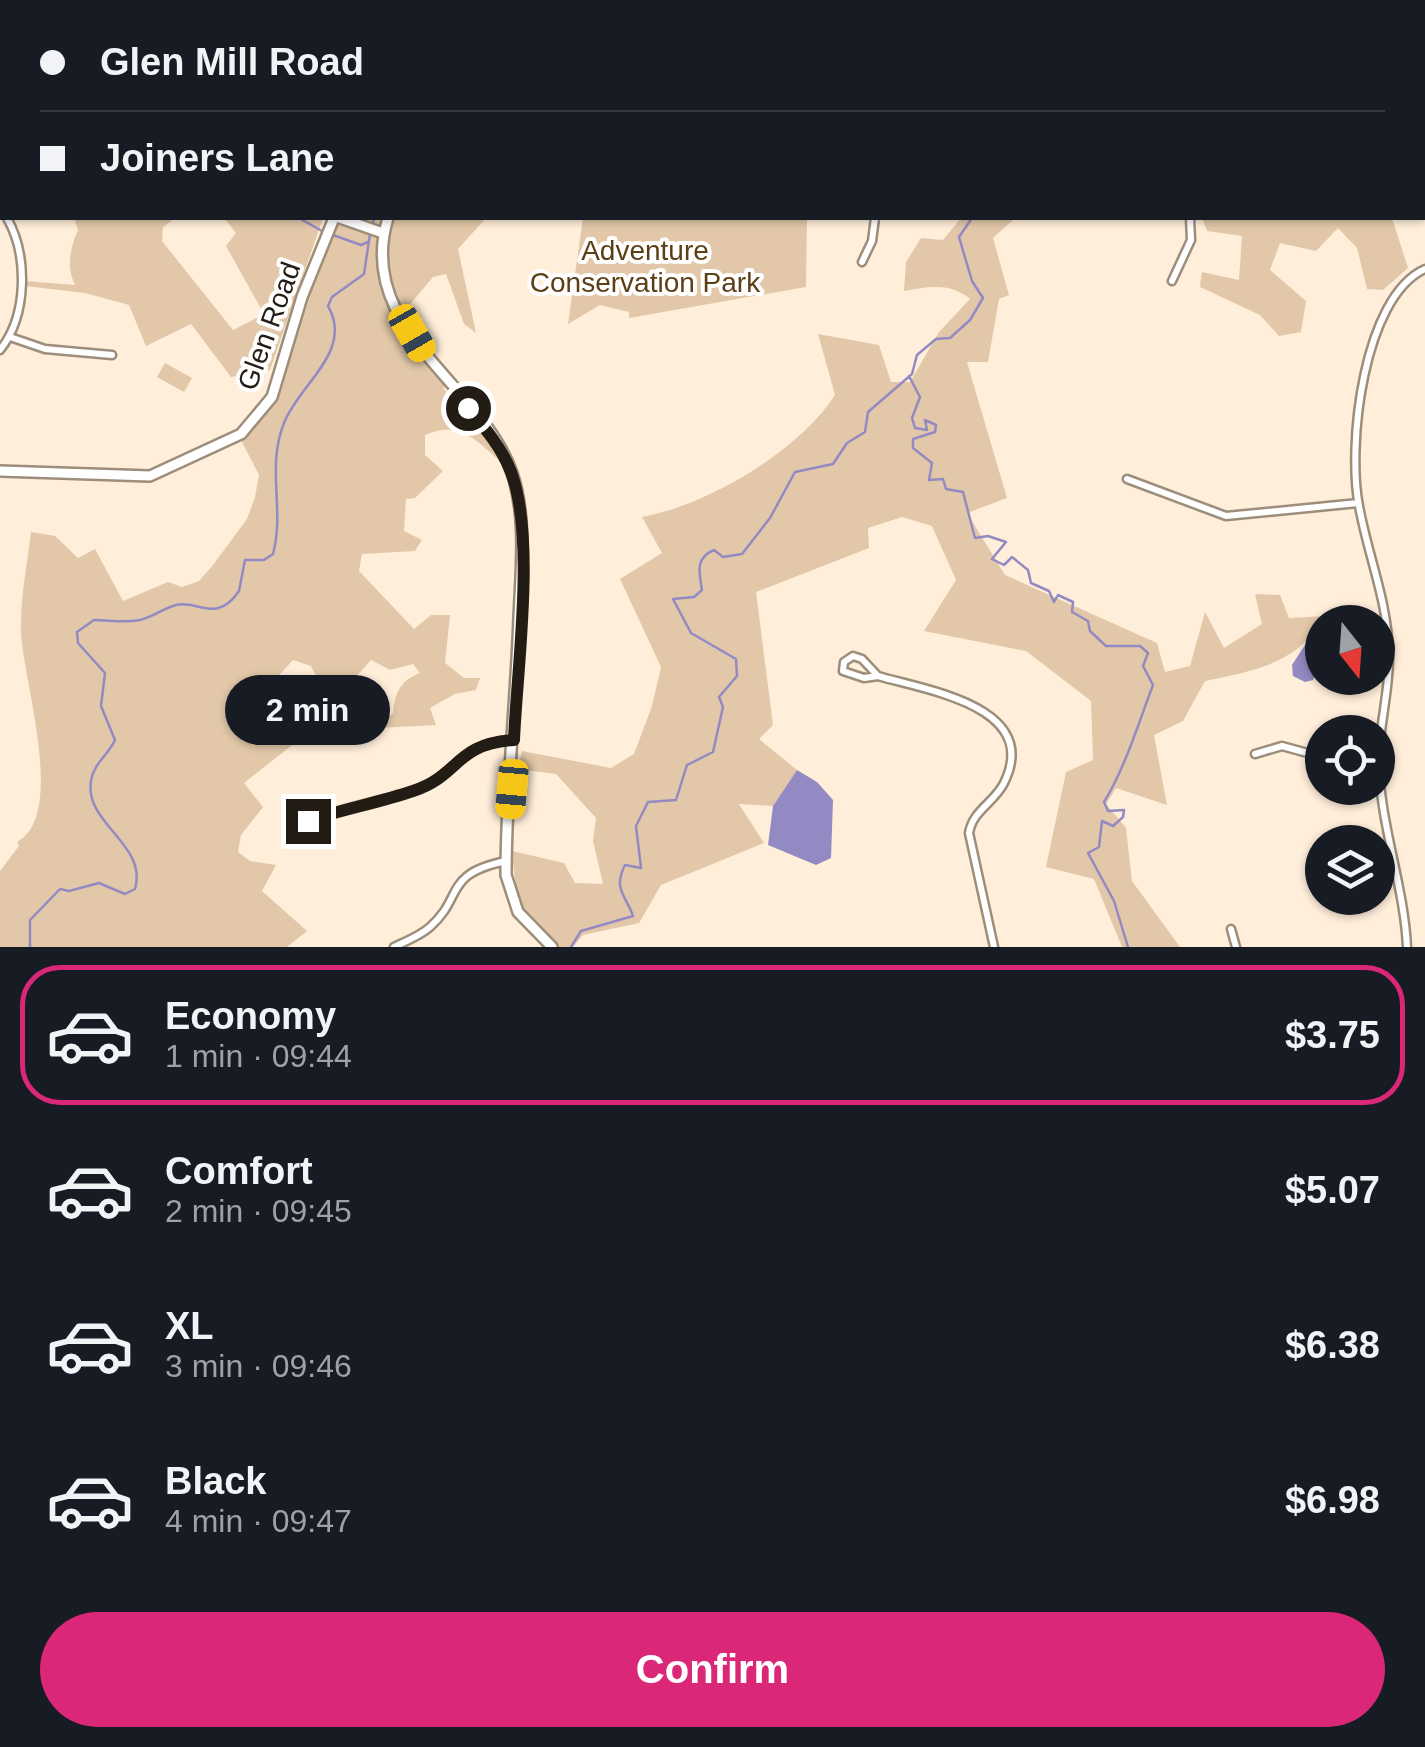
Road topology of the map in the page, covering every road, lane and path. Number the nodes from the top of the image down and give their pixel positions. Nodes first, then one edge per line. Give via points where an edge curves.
1 (8, 220) edge
2 (336, 220) edge
3 (343, 220) edge
4 (387, 220) edge
5 (875, 220) edge
6 (1190, 220) edge
7 (380, 232) junction
8 (862, 262) dead end
9 (1425, 269) edge
10 (1172, 281) dead end
11 (10, 337) junction
12 (0, 350) edge
13 (112, 355) dead end
14 (0, 471) edge
15 (1126, 478) dead end
16 (1358, 504) junction
17 (878, 676) junction
18 (1383, 715) edge
19 (514, 740) junction
20 (1305, 752) edge
21 (1255, 754) dead end
22 (1387, 805) edge
23 (308, 821) dead end
24 (506, 861) junction
25 (1230, 929) dead end
26 (394, 947) edge
27 (552, 947) edge
28 (994, 947) edge
29 (1236, 947) edge
30 (1407, 947) edge

1 - 11 street via 23,258
2 - 14 main road, Glen Road via 302,297 272,397 241,434 150,476
3 - 7 main road, Glen Road
4 - 7 main road
5 - 8 street
6 - 10 street via 1191,240
7 - 19 main road via 388,290 426,358 489,432 513,477 521,566
9 - 16 street via 1389,302 1371,352 1356,448
11 - 12 street
11 - 13 street via 45,349
15 - 16 street via 1226,516
16 - 18 street via 1383,594 1389,655
17 - 17 street via 844,671 844,662 862,659
17 - 28 street via 968,701 990,713 1002,731 1006,781 971,821 969,833
19 - 23 street via 478,745 414,791
19 - 24 main road
20 - 21 street via 1282,746
22 - 30 street
24 - 26 street via 460,880 432,926
24 - 27 main road via 518,912
25 - 29 street

